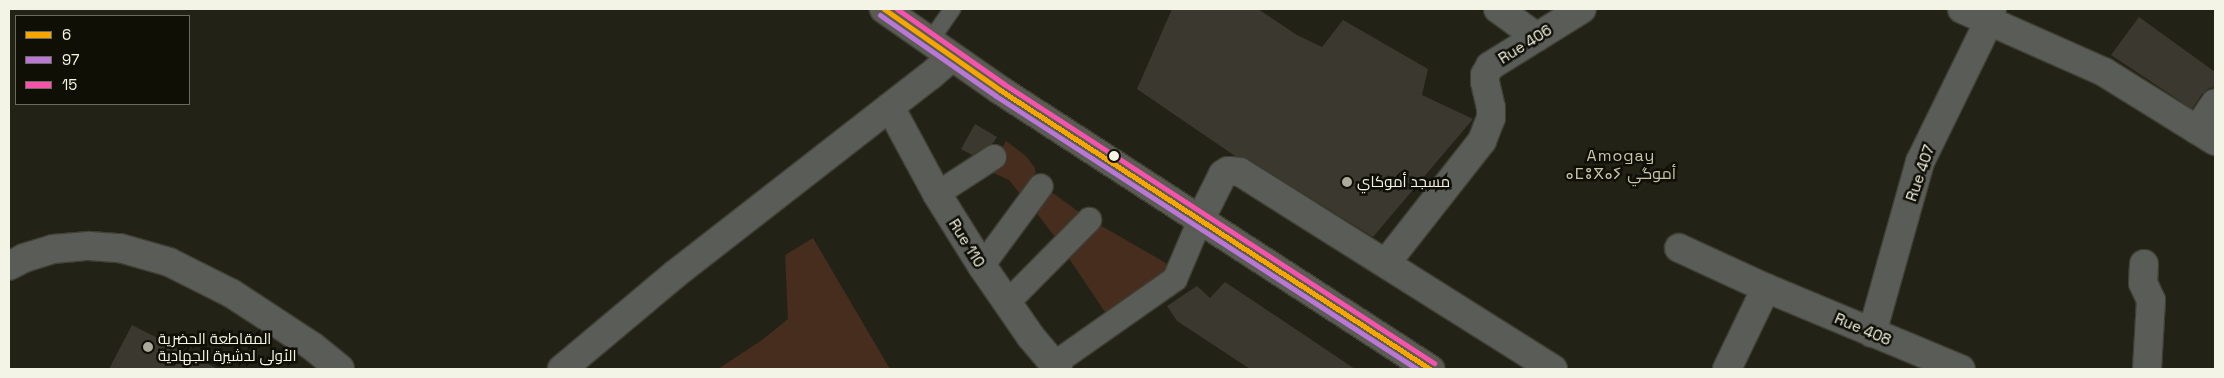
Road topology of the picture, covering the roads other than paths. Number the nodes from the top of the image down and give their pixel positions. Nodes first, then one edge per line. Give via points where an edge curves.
1 (884, 9) edge
2 (952, 9) edge
3 (1498, 9) edge
4 (1582, 9) edge
5 (1962, 9) edge
6 (1990, 15) edge
7 (1537, 37) junction
8 (930, 41) junction
9 (952, 57) junction
10 (2215, 103) edge
11 (890, 107) junction
12 (2206, 135) edge
13 (994, 157) dead end
14 (1042, 186) dead end
15 (937, 194) junction
16 (1201, 218) junction
17 (1089, 220) dead end
18 (1680, 248) dead end
19 (1386, 264) junction
20 (2144, 264) dead end
21 (9, 266) edge
22 (982, 266) junction
23 (1766, 288) junction
24 (1007, 303) junction
25 (1872, 333) junction
26 (1056, 367) edge
27 (340, 369) edge
28 (562, 369) edge
29 (1430, 369) edge
30 (1553, 369) edge
31 (1727, 369) edge
32 (1961, 369) edge
33 (2147, 369) edge

1 - 8 main road
2 - 8 lane
3 - 7 street
4 - 7 street, Rue 406
5 - 6 street
6 - 12 street via 2104,72
6 - 25 street, Rue 407 via 1920,162
7 - 19 street, Rue 406 via 1490,66 1485,82 1491,118 1482,141
8 - 9 main road
9 - 11 street
9 - 16 main road
10 - 12 street
11 - 15 street, Rue 110
11 - 28 street via 674,276
13 - 15 street
14 - 22 street
15 - 22 street, Rue 110
16 - 19 street via 1223,174 1240,172
16 - 26 street via 1175,278
16 - 29 main road
17 - 24 street
18 - 23 street, Rue 408
19 - 30 street
20 - 33 street via 2143,283 2151,300
21 - 27 street via 53,249 89,246 120,248 169,262 231,293 312,346
22 - 24 street, Rue 110
23 - 25 street, Rue 408
23 - 31 street
24 - 26 street, Rue 110
25 - 32 street, Rue 408

